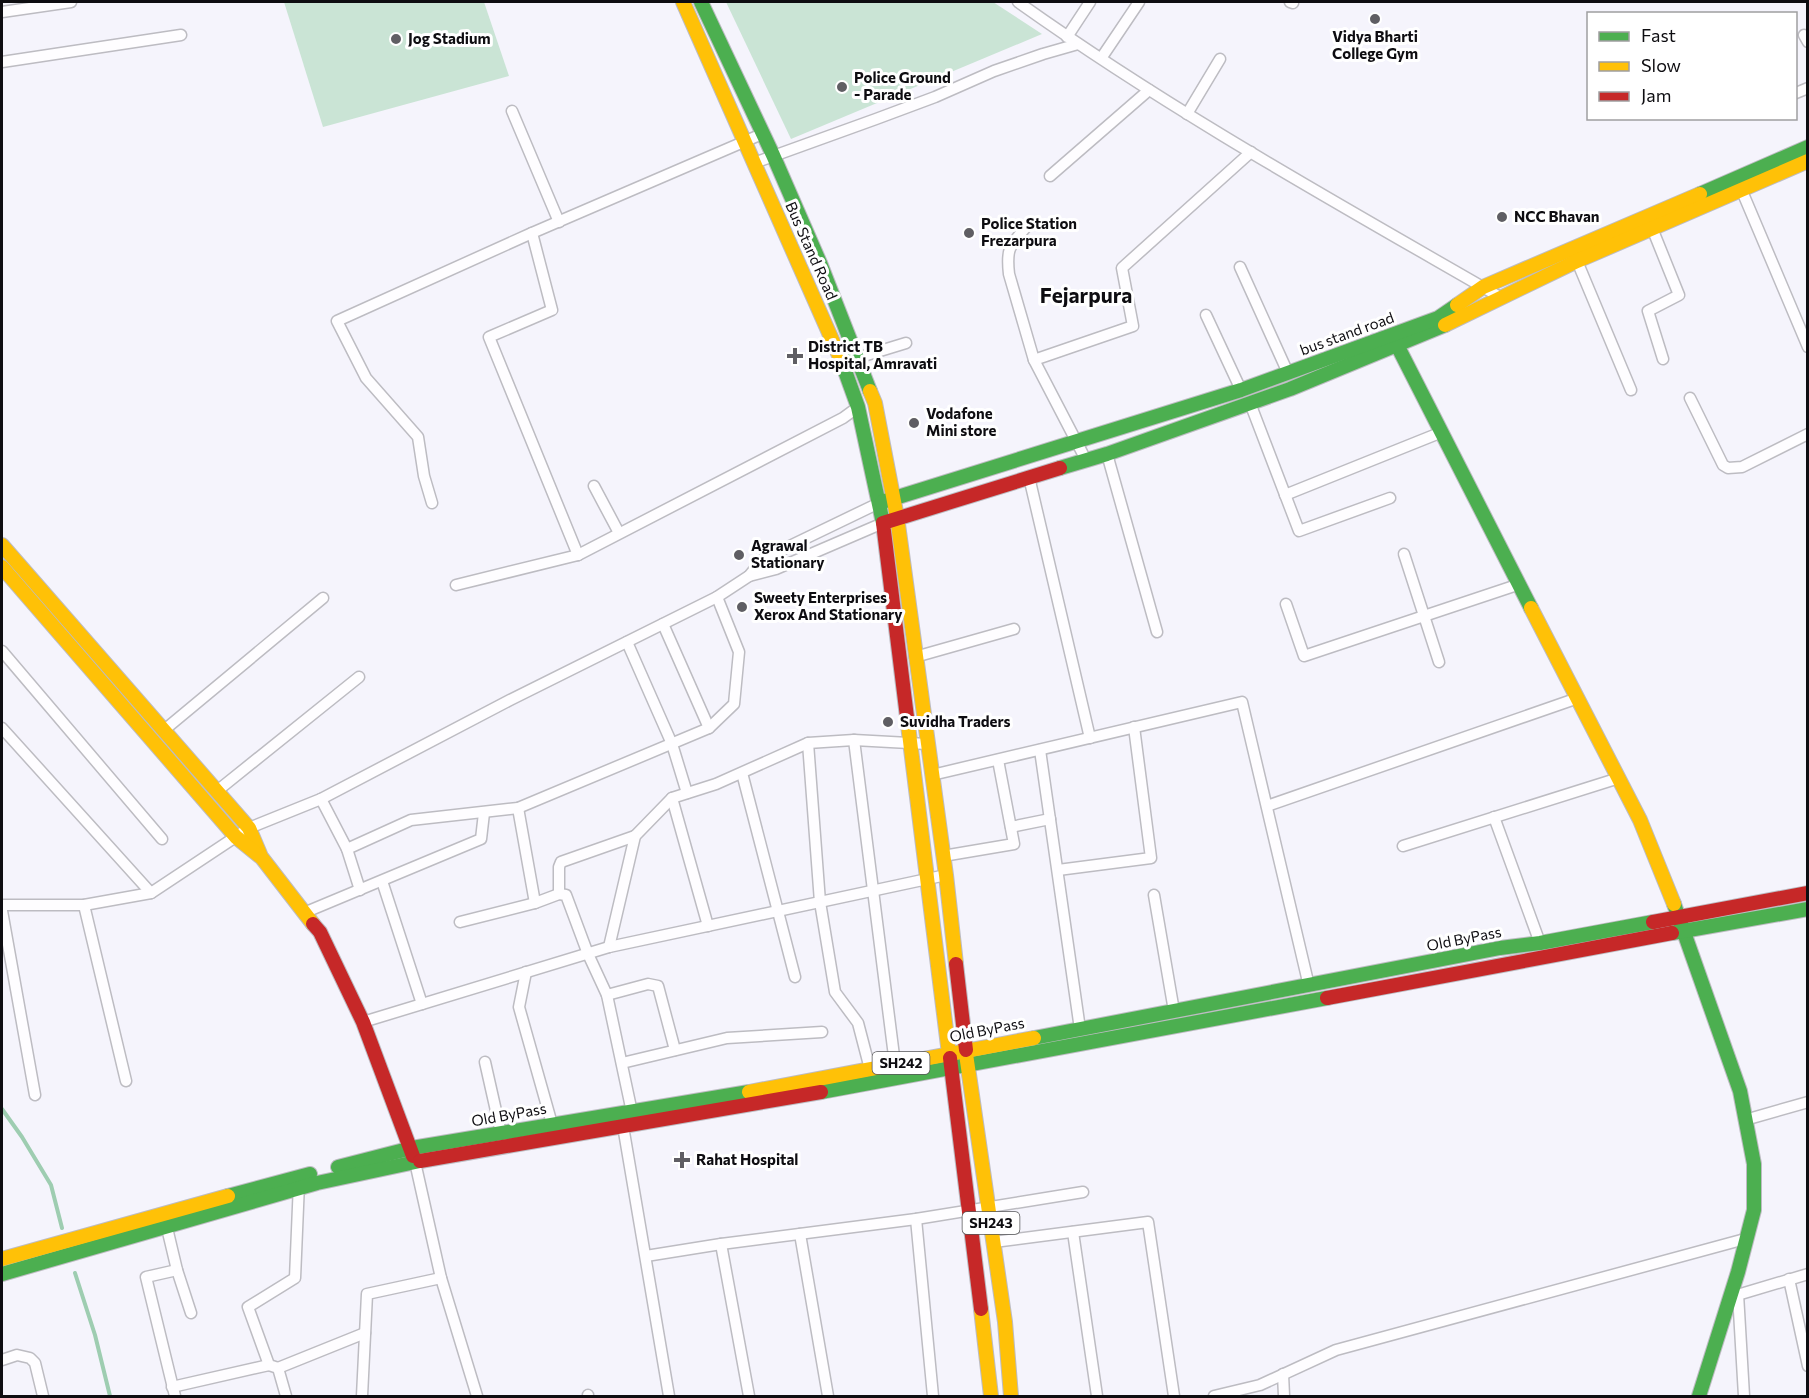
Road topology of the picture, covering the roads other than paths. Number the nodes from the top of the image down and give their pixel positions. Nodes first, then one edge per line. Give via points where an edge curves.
1 (71, 2) edge
2 (683, 2) edge
3 (700, 2) edge
4 (1018, 2) edge
5 (1090, 2) edge
6 (1139, 2) edge
7 (2, 12) edge
8 (181, 34) dead end
9 (1067, 37) junction
10 (1078, 44) junction
11 (1102, 57) junction
12 (1220, 59) dead end
13 (2, 62) edge
14 (1149, 90) junction
15 (512, 111) dead end
16 (1187, 114) junction
17 (762, 134) junction
18 (744, 142) junction
19 (1808, 147) edge
20 (1251, 152) junction
21 (773, 155) junction
22 (1808, 161) edge
23 (754, 163) junction
24 (1050, 176) dead end
25 (1738, 184) junction
26 (559, 222) junction
27 (1026, 227) dead end
28 (1652, 228) junction
29 (532, 233) junction
30 (1577, 261) junction
31 (1240, 267) dead end
32 (1483, 287) junction
33 (1500, 297) junction
34 (1206, 315) dead end
35 (906, 343) dead end
36 (1397, 345) junction
37 (1808, 347) edge
38 (857, 358) junction
39 (1663, 358) dead end
40 (1034, 360) junction
41 (1288, 373) junction
42 (1241, 390) junction
43 (1631, 390) dead end
44 (1690, 398) dead end
45 (1250, 403) junction
46 (858, 407) junction
47 (1442, 432) junction
48 (1808, 434) edge
49 (1076, 440) junction
50 (1107, 454) junction
51 (1086, 460) junction
52 (1029, 477) junction
53 (594, 486) dead end
54 (1285, 495) junction
55 (893, 498) junction
56 (1390, 498) dead end
57 (432, 503) dead end
58 (879, 503) junction
59 (897, 517) junction
60 (883, 523) junction
61 (619, 533) junction
62 (2, 545) edge
63 (1404, 554) dead end
64 (578, 555) junction
65 (2, 567) edge
66 (749, 576) junction
67 (1520, 584) junction
68 (456, 585) dead end
69 (717, 597) junction
70 (323, 598) dead end
71 (1286, 604) dead end
72 (1424, 616) junction
73 (663, 624) junction
74 (1014, 629) dead end
75 (1157, 632) dead end
76 (627, 642) junction
77 (2, 651) edge
78 (915, 657) junction
79 (1439, 662) dead end
80 (359, 677) dead end
81 (1578, 698) junction
82 (1134, 727) junction
83 (2, 728) edge
84 (709, 728) junction
85 (163, 731) junction
86 (1090, 738) junction
87 (854, 740) junction
88 (808, 743) junction
89 (911, 743) junction
90 (672, 744) junction
91 (927, 744) junction
92 (1040, 750) junction
93 (998, 760) junction
94 (742, 773) junction
95 (932, 775) junction
96 (1619, 778) junction
97 (217, 791) junction
98 (687, 793) junction
99 (672, 798) junction
100 (321, 799) junction
101 (1267, 806) junction
102 (518, 808) junction
103 (484, 813) junction
104 (1494, 817) junction
105 (1050, 819) junction
106 (1011, 827) junction
107 (249, 828) junction
108 (635, 836) junction
109 (236, 837) junction
110 (162, 839) dead end
111 (1403, 846) dead end
112 (347, 849) junction
113 (943, 856) junction
114 (262, 858) junction
115 (1058, 870) junction
116 (946, 874) junction
117 (928, 878) junction
118 (382, 881) junction
119 (360, 890) junction
120 (873, 890) junction
121 (151, 893) junction
122 (1808, 893) edge
123 (559, 894) junction
124 (1154, 895) dead end
125 (820, 902) junction
126 (535, 903) junction
127 (2, 905) edge
128 (84, 905) junction
129 (1808, 909) edge
130 (2, 910) edge
131 (778, 911) junction
132 (306, 912) junction
133 (1680, 918) junction
134 (460, 922) dead end
135 (708, 926) junction
136 (1685, 932) junction
137 (1540, 943) junction
138 (609, 947) junction
139 (1500, 948) junction
140 (588, 954) junction
141 (1506, 963) junction
142 (526, 972) junction
143 (795, 977) dead end
144 (1309, 986) junction
145 (607, 995) junction
146 (422, 1004) junction
147 (1174, 1011) junction
148 (363, 1022) junction
149 (1080, 1029) junction
150 (822, 1032) dead end
151 (675, 1050) junction
152 (967, 1057) junction
153 (950, 1060) junction
154 (485, 1062) dead end
155 (622, 1063) junction
156 (895, 1064) junction
157 (870, 1069) junction
158 (126, 1081) dead end
159 (35, 1095) dead end
160 (1808, 1102) edge
161 (1745, 1120) junction
162 (630, 1121) junction
163 (552, 1124) junction
164 (501, 1133) junction
165 (412, 1148) junction
166 (415, 1162) junction
167 (299, 1183) junction
168 (1083, 1192) dead end
169 (989, 1208) junction
170 (970, 1211) junction
171 (915, 1220) junction
172 (167, 1228) junction
173 (1073, 1232) junction
174 (800, 1234) junction
175 (1745, 1239) junction
176 (994, 1242) junction
177 (721, 1244) junction
178 (646, 1256) junction
179 (2, 1259) edge
180 (177, 1270) junction
181 (2, 1274) edge
182 (1808, 1274) edge
183 (441, 1278) junction
184 (1789, 1279) junction
185 (1735, 1295) junction
186 (191, 1313) dead end
187 (365, 1333) junction
188 (2, 1360) edge
189 (274, 1366) junction
190 (1808, 1366) edge
191 (1282, 1374) junction
192 (174, 1391) edge
193 (43, 1396) edge
194 (286, 1396) edge
195 (362, 1396) edge
196 (477, 1396) edge
197 (669, 1396) edge
198 (749, 1396) edge
199 (828, 1396) edge
200 (933, 1396) edge
201 (991, 1396) edge
202 (1011, 1396) edge
203 (1097, 1396) edge
204 (1174, 1396) edge
205 (1214, 1396) edge
206 (1284, 1396) edge
207 (1699, 1396) edge
208 (1744, 1396) edge

1 - 7 street
2 - 18 main road, Bus Stand Road
3 - 17 main road, Bus Stand Road
4 - 9 street
5 - 9 street
6 - 11 street
8 - 13 street
9 - 10 street
10 - 11 street
10 - 21 street via 994,71 935,97
11 - 14 street
12 - 16 street
14 - 16 street
14 - 24 street
15 - 26 street
16 - 20 street
17 - 18 street
17 - 21 main road, Bus Stand Road
18 - 23 main road, Bus Stand Road
18 - 26 street
19 - 25 main road, bus stand road
20 - 32 street
20 - 40 street via 1122,268 1133,326
21 - 23 street
21 - 38 main road, Bus Stand Road
22 - 25 main road, bus stand road
23 - 46 main road, Bus Stand Road
25 - 28 main road, bus stand road
25 - 32 main road, bus stand road
25 - 37 street
26 - 29 street
27 - 40 street via 1009,248 1007,260
28 - 30 main road, bus stand road
28 - 39 street via 1679,295 1648,311
29 - 57 street via 337,321 366,378 418,437
29 - 64 street via 552,310 489,337
30 - 33 main road, bus stand road
30 - 43 street
31 - 41 street
32 - 33 street
32 - 41 main road, bus stand road via 1438,318
33 - 36 main road, bus stand road
34 - 42 street
35 - 38 street
36 - 45 main road, bus stand road
36 - 47 main road
38 - 55 main road, Bus Stand Road via 875,403
40 - 49 street
41 - 42 main road, bus stand road
42 - 49 main road, bus stand road
44 - 48 street via 1728,468 1742,467
45 - 50 main road, bus stand road
45 - 54 street
46 - 58 main road, Bus Stand Road
46 - 61 street
47 - 54 street
47 - 67 main road
49 - 51 street
49 - 55 main road, bus stand road
50 - 51 main road, bus stand road
50 - 75 street
51 - 52 main road, bus stand road
52 - 59 main road, bus stand road
52 - 86 street
53 - 61 street
54 - 56 street via 1299,531
55 - 58 main road, bus stand road
55 - 59 main road, Bus Stand Road
58 - 60 main road, Bus Stand Road
58 - 66 street via 767,557
59 - 60 main road, bus stand road
59 - 78 main road, Bus Stand Road
60 - 66 street via 776,569
60 - 89 main road, Bus Stand Road
61 - 64 street
62 - 85 main road
63 - 72 street
64 - 68 street
65 - 109 main road
66 - 69 street
67 - 72 street
67 - 81 main road
69 - 73 street
69 - 84 street via 739,652 734,704
70 - 85 street
71 - 72 street via 1304,656
72 - 79 street
73 - 76 street
73 - 84 street
74 - 78 street
76 - 90 street
76 - 100 street
77 - 110 street
78 - 91 main road, Bus Stand Road
80 - 97 street
81 - 96 main road
81 - 101 street
82 - 86 street
82 - 101 street via 1242,702
82 - 115 street via 1151,858
83 - 121 street
84 - 90 street
85 - 97 main road
86 - 92 street
87 - 88 street
87 - 89 street
87 - 120 street
88 - 94 street
88 - 125 street
89 - 91 street
89 - 117 main road, Bus Stand Road
90 - 98 street
90 - 102 street
91 - 95 main road, Bus Stand Road
92 - 93 street
92 - 105 street
93 - 95 street
93 - 106 street
94 - 98 street
94 - 131 street
95 - 113 main road, Bus Stand Road
96 - 104 street
96 - 133 main road
97 - 107 main road
98 - 99 street
99 - 108 street
99 - 135 street
100 - 107 street
100 - 112 street
101 - 144 street
102 - 103 street
102 - 126 street
103 - 112 street via 411,820
103 - 118 street via 481,839
104 - 111 street
104 - 137 street
105 - 106 street
105 - 115 street
106 - 113 street via 1014,844
107 - 109 street
107 - 114 main road
108 - 123 street via 561,862
108 - 138 street
109 - 114 main road
109 - 121 street
112 - 119 street
113 - 116 main road, Bus Stand Road
114 - 132 main road
115 - 149 street
116 - 117 street
116 - 152 main road, Bus Stand Road
117 - 120 street
117 - 153 main road, Bus Stand Road
118 - 119 street
118 - 146 street
119 - 132 street
120 - 125 street
120 - 156 street
121 - 128 street
122 - 133 main road, Old ByPass / SH242
123 - 126 street
123 - 140 street via 566,895
124 - 147 street
125 - 131 street
125 - 157 street via 835,992 858,1023
126 - 134 street
127 - 128 street
128 - 158 street
129 - 136 main road
130 - 159 street
131 - 135 street
131 - 143 street
132 - 148 main road via 320,932
133 - 136 main road
133 - 137 main road, Old ByPass / SH242
135 - 138 street
136 - 141 main road
136 - 161 main road via 1740,1091
137 - 139 main road, Old ByPass / SH242
138 - 140 street
139 - 141 main road
139 - 144 main road, Old ByPass / SH242
140 - 142 street
140 - 145 street
141 - 152 main road via 1245,1014
142 - 146 street
142 - 163 street via 519,1007
144 - 147 main road, Old ByPass / SH242
145 - 151 street via 648,984 658,986
145 - 155 street
146 - 148 street
147 - 149 main road, Old ByPass / SH242
148 - 165 main road
149 - 152 main road, Old ByPass / SH242
150 - 151 street via 727,1038
151 - 155 street
152 - 153 main road, Old ByPass / SH242
152 - 169 main road, SH243
153 - 156 main road, Old ByPass / SH242
153 - 162 main road
153 - 170 main road, SH243
154 - 164 street
155 - 162 street
156 - 157 main road, Old ByPass / SH242
157 - 162 main road, Old ByPass / SH242
160 - 161 street
161 - 175 main road via 1754,1164 1754,1210
162 - 163 main road, Old ByPass / SH242
162 - 166 main road
162 - 178 street
163 - 164 main road, Old ByPass / SH242
164 - 165 main road, Old ByPass / SH242
165 - 166 main road
165 - 167 main road, Old ByPass / SH242
166 - 167 main road
166 - 183 street
167 - 172 main road
167 - 179 main road, Old ByPass / SH242
167 - 189 street via 296,1278 248,1307
168 - 169 street
169 - 170 street
169 - 176 main road, SH243
170 - 171 street
170 - 201 main road, SH243
171 - 174 street
171 - 200 street
172 - 180 street
172 - 181 main road
173 - 176 street
173 - 203 street
173 - 204 street via 1148,1222
174 - 177 street
174 - 199 street
175 - 185 main road
175 - 191 street via 1336,1350
176 - 202 main road, SH243
177 - 178 street
177 - 198 street
178 - 197 street
180 - 186 street
180 - 192 street via 146,1277
182 - 184 street
183 - 187 street via 367,1294
183 - 196 street
184 - 185 street
184 - 190 street
185 - 207 main road
185 - 208 street
187 - 189 street
187 - 195 street
188 - 193 street via 17,1355 30,1358 35,1363
189 - 192 street
189 - 194 street
191 - 205 street via 1260,1385
191 - 206 street

